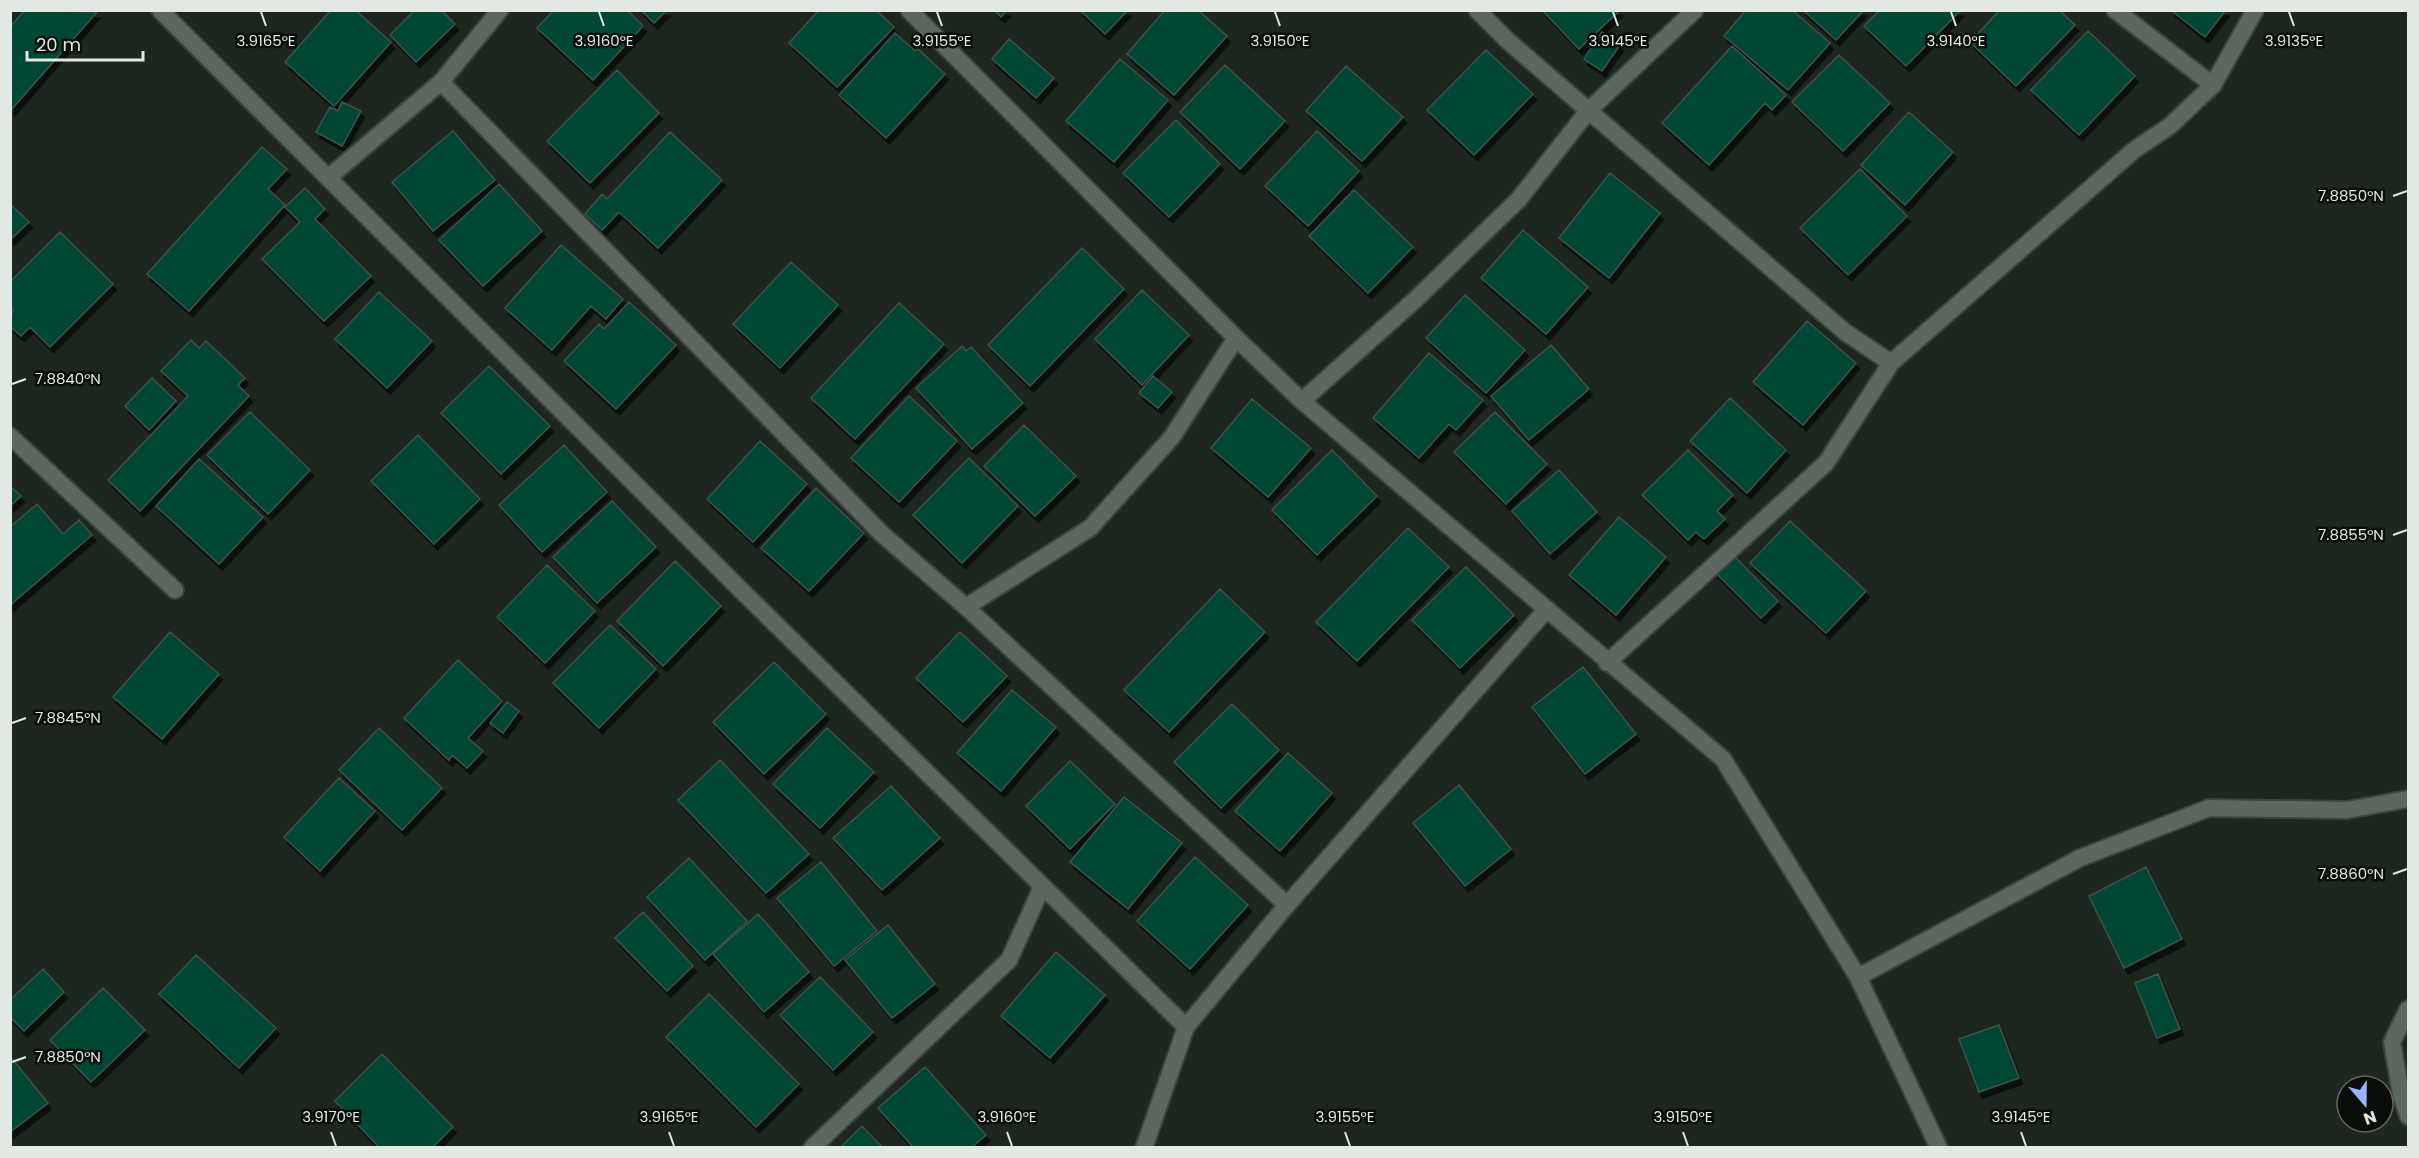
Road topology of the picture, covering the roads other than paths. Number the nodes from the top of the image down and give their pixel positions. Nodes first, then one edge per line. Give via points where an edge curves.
1 (160, 10) edge
2 (500, 10) edge
3 (909, 10) edge
4 (1477, 10) edge
5 (1695, 10) edge
6 (2115, 10) edge
7 (2255, 10) edge
8 (441, 82) junction
9 (2212, 85) junction
10 (1588, 111) junction
11 (329, 177) junction
12 (1236, 338) junction
13 (1891, 363) junction
14 (1302, 401) junction
15 (10, 436) edge
16 (175, 590) dead end
17 (966, 607) junction
18 (1547, 609) junction
19 (1607, 663) junction
20 (2409, 799) edge
21 (1042, 887) junction
22 (1287, 905) junction
23 (1858, 977) junction
24 (2409, 1009) edge
25 (1186, 1028) junction
26 (2409, 1116) edge
27 (812, 1148) edge
28 (1144, 1148) edge
29 (1939, 1148) edge

1 - 11 street
2 - 8 street
3 - 12 street
4 - 10 street
5 - 10 street
6 - 9 street
7 - 9 street
8 - 11 street
8 - 17 street via 882,534
9 - 13 street via 2171,125 2133,151
10 - 13 street via 1845,332
10 - 14 street via 1519,199 1416,299
11 - 21 street
12 - 14 street
12 - 17 street via 1172,437 1090,528
13 - 19 street via 1826,463
14 - 18 street
15 - 16 street
17 - 22 street
18 - 19 street
18 - 22 street
19 - 23 street via 1723,759
20 - 23 street via 2347,810 2209,808 2079,858
21 - 25 street
21 - 27 street via 1009,960
22 - 25 street
23 - 29 street
24 - 26 street via 2392,1042
25 - 28 street

